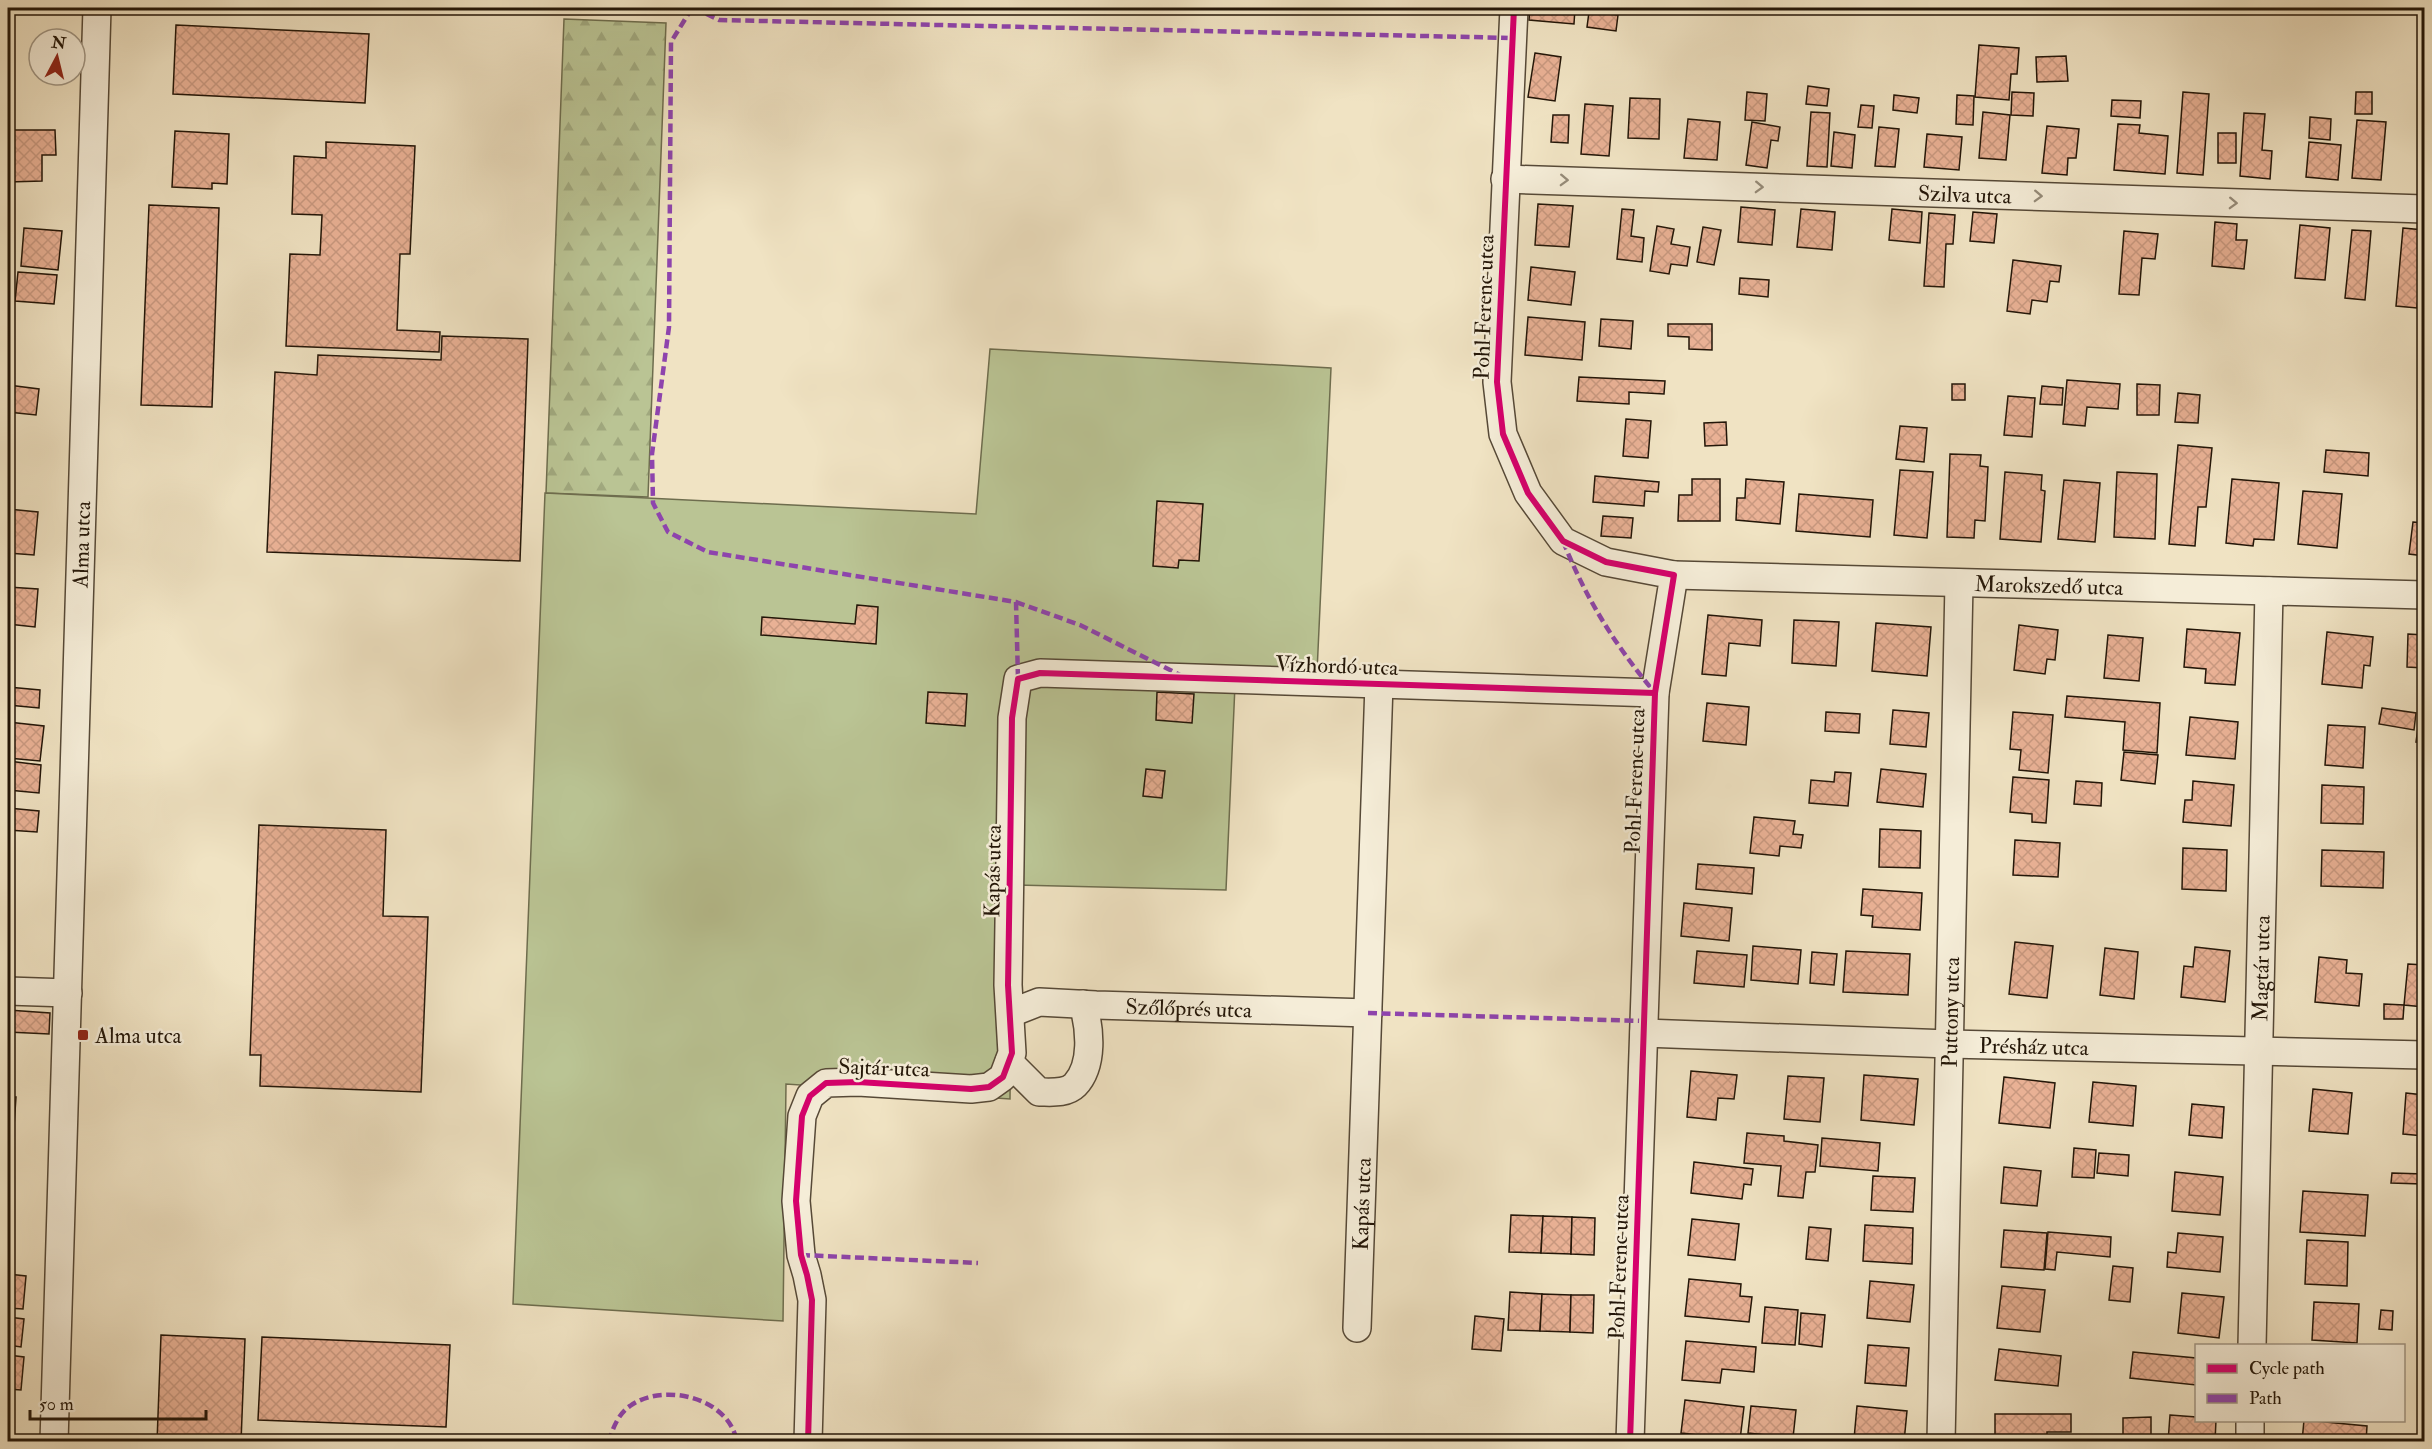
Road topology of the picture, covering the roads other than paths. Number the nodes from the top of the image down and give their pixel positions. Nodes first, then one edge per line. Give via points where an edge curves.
1 (97, 8) edge
2 (1514, 8) edge
3 (1505, 178) junction
4 (2424, 209) edge
5 (1674, 576) junction
6 (1959, 583) junction
7 (2269, 591) junction
8 (2424, 595) edge
9 (1018, 679) joint
10 (1379, 684) junction
11 (1655, 693) junction
12 (8, 991) edge
13 (68, 993) junction
14 (1083, 1004) junction
15 (1011, 1013) junction
16 (1368, 1013) junction
17 (1644, 1033) junction
18 (1949, 1044) junction
19 (2259, 1052) junction
20 (2424, 1055) edge
21 (1009, 1062) junction
22 (1357, 1328) dead end
23 (2252, 1344) edge
24 (2250, 1422) edge
25 (54, 1442) edge
26 (808, 1442) edge
27 (1630, 1442) edge
28 (1941, 1442) edge
29 (2250, 1442) edge

1 - 13 street, Alma utca
2 - 3 street, Pohl Ferenc utca
3 -> 4 street, Szilva utca
3 - 5 street, Pohl Ferenc utca via 1497,382 1507,444 1528,493 1563,541 1606,562
5 - 6 street, Marokszedő utca
5 - 11 street, Pohl Ferenc utca
6 - 7 street, Marokszedő utca
6 - 18 street, Puttony utca
7 - 8 street, Marokszedő utca
7 - 19 street, Magtár utca
9 - 10 street, Vízhordó utca via 1040,673
9 - 15 street, Kapás utca via 1012,718 1008,985
10 - 11 street, Vízhordó utca
10 - 16 street, Kapás utca
11 - 17 street, Pohl Ferenc utca
12 - 13 street
13 - 25 street, Alma utca
14 - 15 street, Szőlőprés utca via 1039,1002
14 - 16 street, Szőlőprés utca
14 - 21 street via 1089,1024 1088,1046 1084,1069 1074,1086 1058,1092 1039,1092
15 - 21 street, Kapás utca
16 - 22 street, Kapás utca
17 - 18 street, Présház utca
17 - 27 street, Pohl Ferenc utca
18 - 19 street, Présház utca
18 - 28 street, Puttony utca
19 - 20 street, Présház utca
19 - 23 street, Magtár utca
21 - 26 street, Sajtár utca via 1003,1077 989,1087 826,1083 810,1096 802,1116 796,1201 801,1255 812,1300
24 - 29 street

